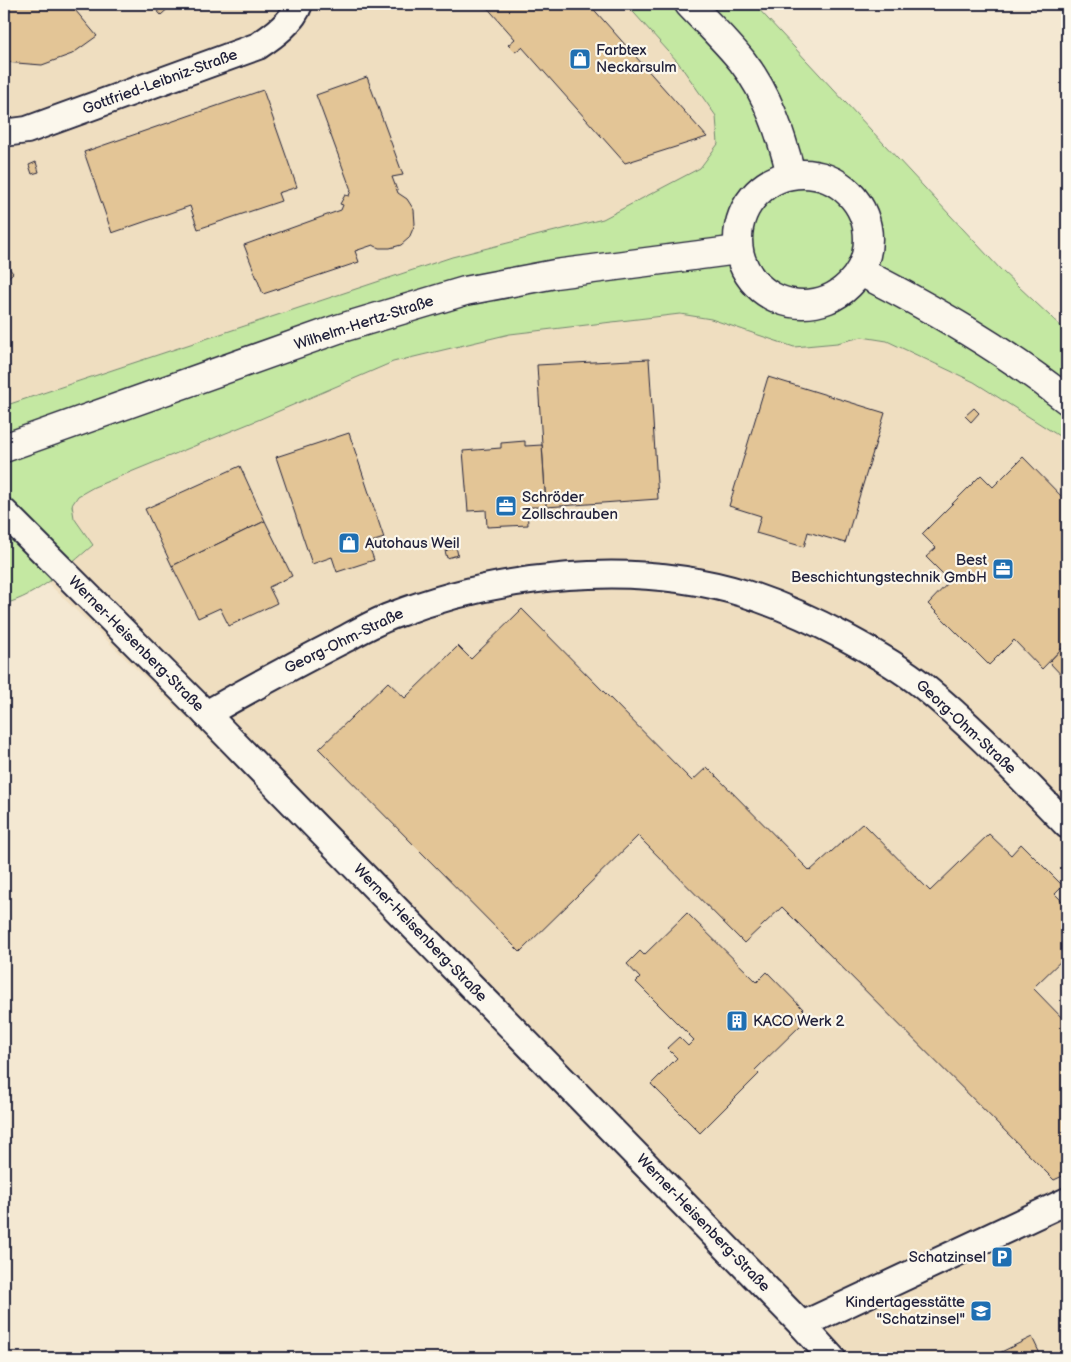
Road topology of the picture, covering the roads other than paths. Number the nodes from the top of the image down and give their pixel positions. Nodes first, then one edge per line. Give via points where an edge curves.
1 (299, 4) edge
2 (689, 4) edge
3 (4, 133) edge
4 (791, 174) junction
5 (738, 250) junction
6 (861, 272) junction
7 (1067, 400) edge
8 (4, 448) edge
9 (4, 512) edge
10 (206, 714) junction
11 (1067, 825) edge
12 (1067, 1201) edge
13 (802, 1325) junction
14 (832, 1358) edge

1 - 3 street, Gottfried-Leibniz-Straße via 277,34 258,46 44,125
2 - 4 main road via 742,62 767,102 783,142
4 - 5 main road via 772,181 754,195 742,214
4 - 6 main road via 824,177 844,188 861,207 869,238
5 - 6 main road via 750,278 765,293 784,302 803,305 830,300
5 - 8 main road, Wilhelm-Hertz-Straße via 555,274 465,291 338,329
6 - 7 main road via 944,315 1037,376
9 - 10 street, Werner-Heisenberg-Straße
10 - 11 street, Georg-Ohm-Straße via 288,667 390,616 465,593 534,579 598,574 668,577 745,594 808,617 864,647 922,685 982,738
10 - 13 street, Werner-Heisenberg-Straße
12 - 13 street
13 - 14 street, Werner-Heisenberg-Straße

